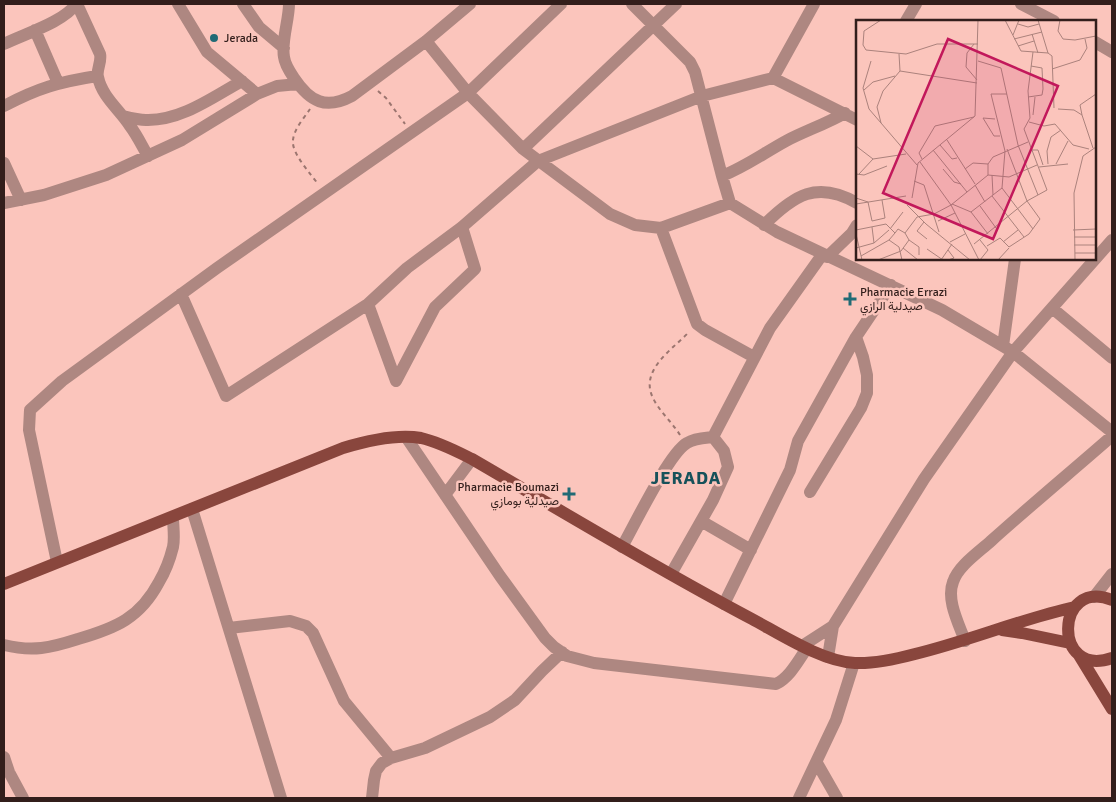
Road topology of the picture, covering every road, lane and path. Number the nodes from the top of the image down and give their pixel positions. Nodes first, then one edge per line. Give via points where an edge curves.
1 (76, 4) edge
2 (178, 4) edge
3 (243, 4) edge
4 (289, 4) edge
5 (561, 4) edge
6 (632, 4) edge
7 (676, 4) edge
8 (814, 4) edge
9 (916, 4) edge
10 (1021, 4) edge
11 (467, 5) edge
12 (1033, 17) edge
13 (907, 20) edge
14 (1049, 20) edge
15 (654, 25) junction
16 (35, 30) junction
17 (426, 41) junction
18 (4, 44) edge
19 (1096, 46) edge
20 (284, 48) junction
21 (1112, 52) edge
22 (97, 76) junction
23 (773, 78) junction
24 (242, 81) junction
25 (58, 83) junction
26 (298, 84) junction
27 (368, 84) junction
28 (468, 93) junction
29 (257, 94) junction
30 (702, 96) junction
31 (315, 100) junction
32 (4, 106) edge
33 (853, 115) edge
34 (123, 116) junction
35 (412, 132) junction
36 (523, 149) junction
37 (148, 156) junction
38 (538, 160) junction
39 (4, 163) edge
40 (722, 176) junction
41 (325, 193) junction
42 (21, 200) junction
43 (730, 203) junction
44 (856, 203) edge
45 (4, 204) edge
46 (764, 225) junction
47 (856, 226) edge
48 (462, 227) junction
49 (661, 228) junction
50 (1112, 240) edge
51 (824, 256) junction
52 (1096, 258) edge
53 (1015, 260) edge
54 (1094, 260) edge
55 (891, 285) junction
56 (181, 294) junction
57 (368, 304) junction
58 (1052, 308) junction
59 (696, 324) junction
60 (856, 337) junction
61 (1008, 349) junction
62 (754, 357) junction
63 (1112, 358) edge
64 (1112, 432) edge
65 (1112, 436) edge
66 (406, 437) junction
67 (713, 437) junction
68 (685, 444) junction
69 (472, 459) junction
70 (810, 492) dead end
71 (445, 495) junction
72 (192, 509) junction
73 (173, 516) junction
74 (701, 521) junction
75 (622, 547) junction
76 (750, 550) junction
77 (57, 562) junction
78 (671, 574) junction
79 (1112, 574) edge
80 (4, 584) edge
81 (1094, 597) junction
82 (1112, 600) edge
83 (724, 604) junction
84 (1075, 607) junction
85 (833, 626) junction
86 (229, 628) junction
87 (1000, 630) junction
88 (965, 641) junction
89 (4, 645) edge
90 (804, 647) junction
91 (1074, 648) junction
92 (562, 652) junction
93 (828, 657) junction
94 (1112, 658) edge
95 (854, 663) junction
96 (1112, 709) edge
97 (4, 757) edge
98 (391, 758) junction
99 (817, 763) junction
100 (23, 798) edge
101 (281, 798) edge
102 (372, 798) edge
103 (799, 798) edge
104 (836, 798) edge

1 - 16 street via 62,17
1 - 22 street via 100,54
2 - 24 street via 207,52
3 - 20 street via 259,27
4 - 20 street
5 - 28 street
6 - 15 street
7 - 15 street
8 - 23 street
9 - 13 street
10 - 12 street
11 - 17 street
12 - 14 street
15 - 30 street via 690,62
15 - 36 street
16 - 18 street
16 - 25 street
17 - 27 street
17 - 28 street
19 - 21 street
20 - 26 street via 287,66
22 - 25 street
22 - 34 street via 106,96
23 - 30 street
23 - 33 street
24 - 29 street
24 - 34 street via 175,116 145,120
25 - 32 street
26 - 29 street via 277,86
26 - 31 street
27 - 31 street via 337,102
27 - 35 path via 386,98
28 - 35 street
28 - 36 street
29 - 37 street via 182,140
30 - 38 street
30 - 40 street
31 - 41 path via 293,141 294,150
33 - 40 street via 788,140 741,169
34 - 37 street
35 - 41 street
36 - 38 street
37 - 42 street via 82,184
38 - 48 street
38 - 49 street via 610,214 635,225
39 - 42 street
40 - 43 street
41 - 56 street
42 - 45 street
43 - 46 street
43 - 49 street
44 - 46 street via 826,192 808,192 780,208
46 - 51 street
47 - 51 street
48 - 57 street via 407,268
48 - 57 street via 475,269 435,308 396,381
49 - 59 street
50 - 52 street
51 - 55 street
51 - 62 street via 770,328
53 - 61 street
54 - 58 street
55 - 60 street
55 - 61 street via 942,310
56 - 57 street via 226,396
56 - 77 street via 62,380 30,410 29,430
58 - 61 street
58 - 63 street
59 - 62 street
59 - 68 path via 656,364 650,381 652,397
60 - 70 street via 867,375 867,393
60 - 76 street via 798,441 790,470
61 - 64 street
61 - 85 street
62 - 67 street
65 - 88 street via 964,566 953,581 953,604
66 - 69 main road via 427,439
66 - 71 street
66 - 72 main road via 343,448
67 - 68 street
67 - 74 street via 724,450 728,467
68 - 75 street via 672,458
69 - 71 street
69 - 75 main road
71 - 92 street via 545,638
72 - 73 main road
72 - 86 street
73 - 77 main road
73 - 89 street via 173,546 165,572 151,598 124,622 54,647 21,650
74 - 76 street
74 - 78 street
75 - 78 main road
76 - 83 street
77 - 80 main road
78 - 83 main road
79 - 81 street
81 - 82 main road
81 - 84 main road
83 - 90 main road
84 - 87 main road
84 - 91 main road via 1067,624 1067,634
85 - 90 street
85 - 93 street
86 - 98 street via 285,622 306,626 313,633 351,712
86 - 101 street
87 - 88 main road
87 - 91 main road via 1034,635
88 - 95 main road via 901,658
90 - 92 street via 788,675 776,684 594,663
90 - 93 main road
91 - 94 main road via 1095,661
91 - 96 main road
92 - 98 street via 515,700 490,717 425,748
93 - 95 main road
95 - 99 street via 836,720
97 - 100 street
98 - 102 street via 376,772
99 - 103 street
99 - 104 street

